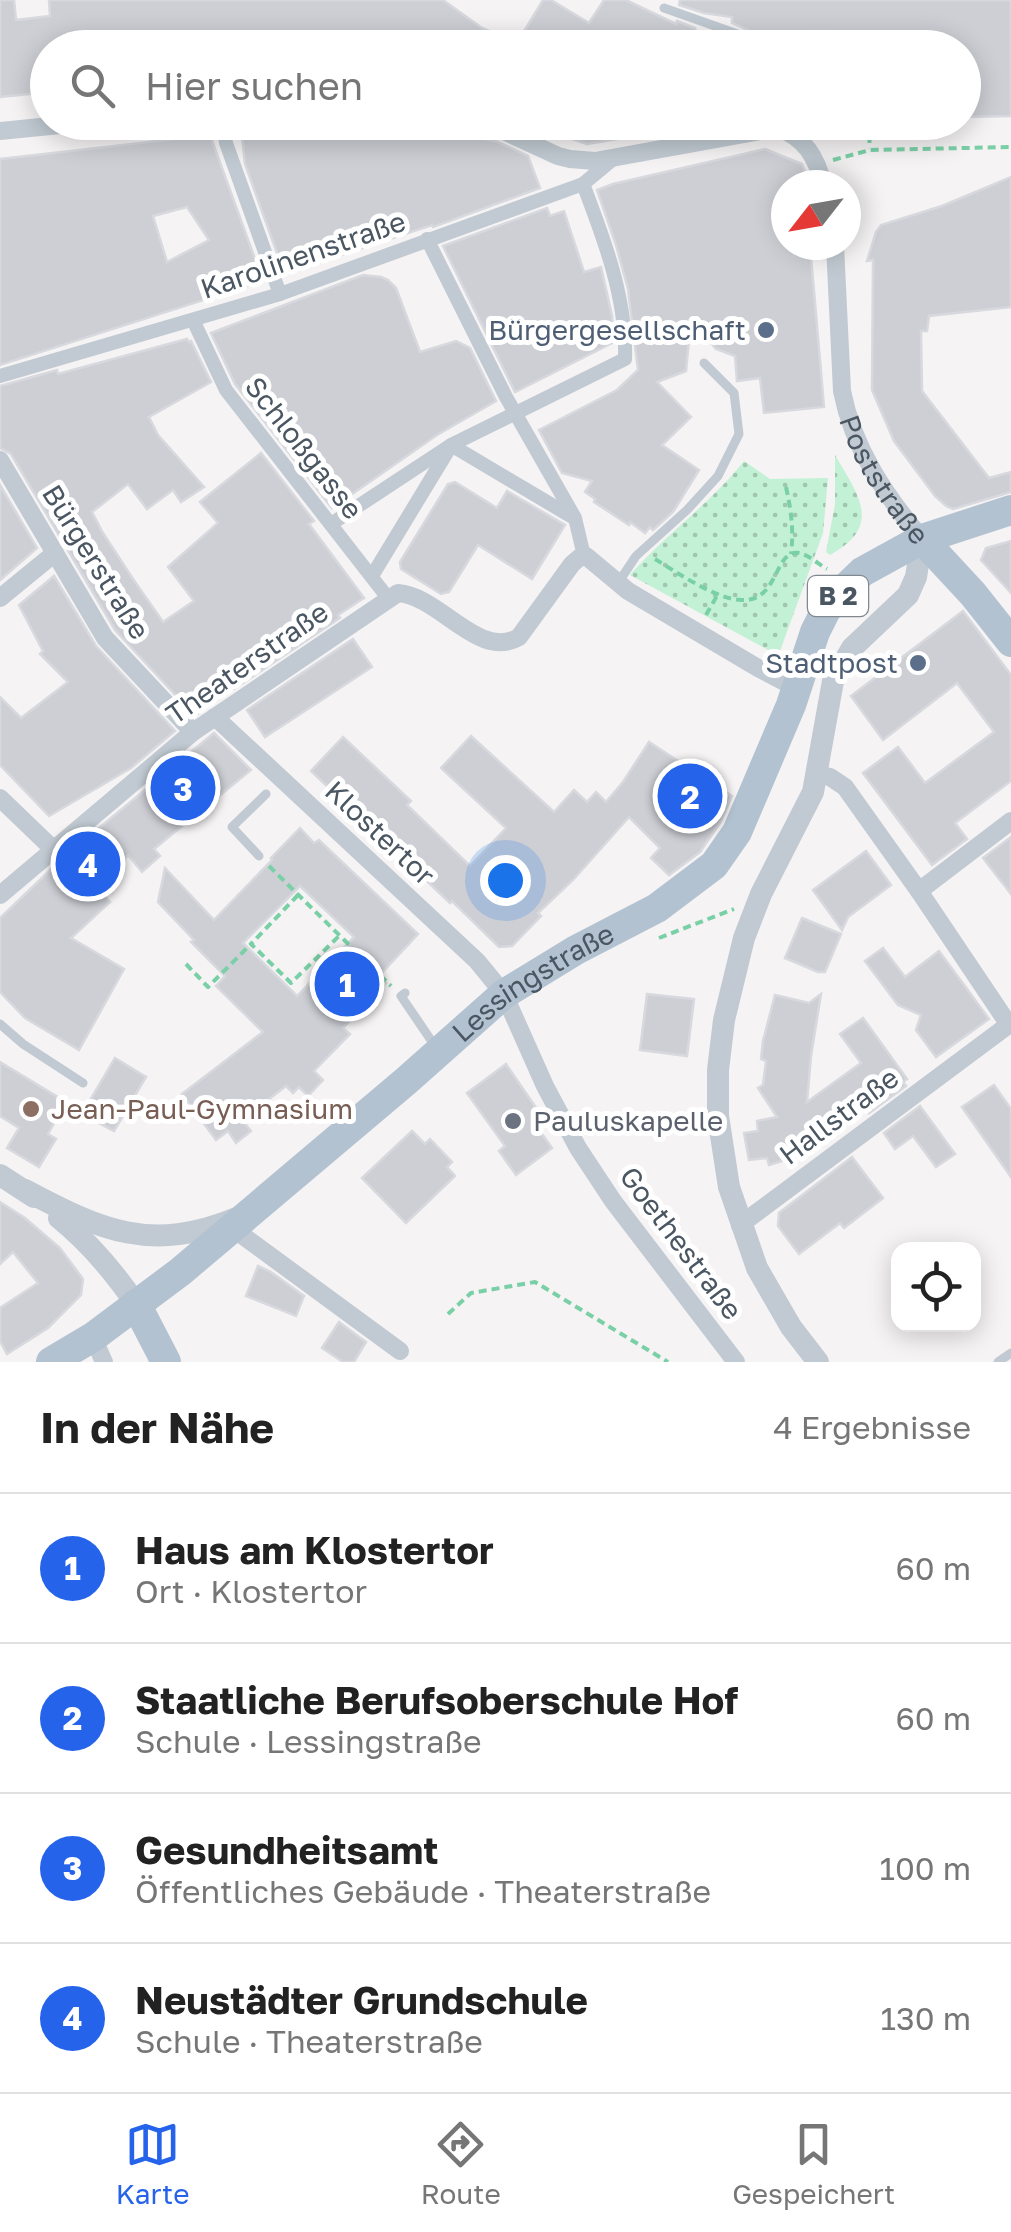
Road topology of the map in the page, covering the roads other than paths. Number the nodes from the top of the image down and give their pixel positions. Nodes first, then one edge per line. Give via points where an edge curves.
1 (664, 8) dead end
2 (726, 30) edge
3 (30, 128) edge
4 (0, 131) edge
5 (226, 140) edge
6 (523, 140) edge
7 (709, 140) edge
8 (800, 140) edge
9 (612, 160) junction
10 (819, 170) edge
11 (582, 184) junction
12 (427, 239) junction
13 (836, 260) edge
14 (280, 294) junction
15 (194, 320) junction
16 (704, 363) dead end
17 (0, 376) edge
18 (516, 414) junction
19 (452, 445) junction
20 (0, 460) edge
21 (1011, 510) edge
22 (574, 518) junction
23 (331, 524) junction
24 (922, 539) junction
25 (55, 553) junction
26 (584, 556) junction
27 (372, 576) junction
28 (617, 583) junction
29 (0, 598) edge
30 (388, 598) junction
31 (1011, 642) edge
32 (796, 688) junction
33 (215, 717) junction
34 (193, 732) junction
35 (817, 774) junction
36 (266, 794) dead end
37 (0, 798) edge
38 (1011, 821) edge
39 (54, 850) junction
40 (259, 856) road end
41 (919, 891) junction
42 (0, 895) edge
43 (403, 994) road end
44 (504, 994) junction
45 (0, 1024) edge
46 (1010, 1024) edge
47 (439, 1052) junction
48 (84, 1082) dead end
49 (0, 1175) edge
50 (25, 1190) junction
51 (240, 1220) junction
52 (740, 1225) junction
53 (136, 1304) junction
54 (99, 1349) edge
55 (400, 1351) dead end
56 (1011, 1353) edge
57 (51, 1362) edge
58 (166, 1362) edge
59 (736, 1362) edge
60 (818, 1362) edge
61 (998, 1362) edge

1 - 2 lane
3 - 4 street
5 - 14 street
6 - 9 street via 558,156
7 - 9 street
8 - 10 street
9 - 11 street, Karolinenstraße
11 - 12 street, Karolinenstraße
11 - 18 street via 610,260 626,359
12 - 14 street, Karolinenstraße
12 - 18 street
13 - 24 street, Poststraße via 846,415 868,463
14 - 15 street, Karolinenstraße
15 - 17 street, Karolinenstraße
15 - 23 street, Schloßgasse via 226,390
16 - 28 lane via 734,394 739,434 718,476
18 - 19 street
18 - 22 street
19 - 22 street
19 - 23 street
19 - 27 street
20 - 25 street, Bürgerstraße
21 - 24 main road, B 2
22 - 26 street
23 - 27 street, Schloßgasse
24 - 31 main road, Poststraße
24 - 32 main road, Lessingstraße / B 2 via 862,572 839,594 815,632
24 - 35 street via 908,595 852,648 833,681
25 - 29 street
25 - 34 street, Bürgerstraße via 105,638
26 - 28 street
26 - 30 street via 520,637 509,642 480,637 416,597
27 - 30 street, Schloßgasse
28 - 32 street
30 - 33 street, Theaterstraße
32 - 44 main road, Lessingstraße / B 2 via 737,832 714,865 657,908
33 - 34 street, Theaterstraße
33 - 44 street, Klostertor via 477,961
34 - 39 street, Theaterstraße
35 - 41 street via 844,787
35 - 52 street via 744,938 724,1020 718,1116
36 - 40 lane via 232,827
37 - 39 street
38 - 41 street
39 - 42 street, Theaterstraße
41 - 46 street
43 - 47 lane
44 - 47 main road, Lessingstraße / B 2
44 - 59 street, Goethestraße via 578,1148
45 - 48 lane
46 - 52 street, Hallstraße
47 - 51 main road, Lessingstraße / B 2
49 - 50 street
50 - 51 street via 75,1217 149,1236
50 - 53 street via 80,1235
51 - 53 main road, Lessingstraße / B 2
51 - 55 street
52 - 60 street via 756,1268
53 - 54 main road, Lessingstraße / B 2
53 - 58 main road
54 - 57 main road, Lessingstraße / B 2
56 - 61 lane

